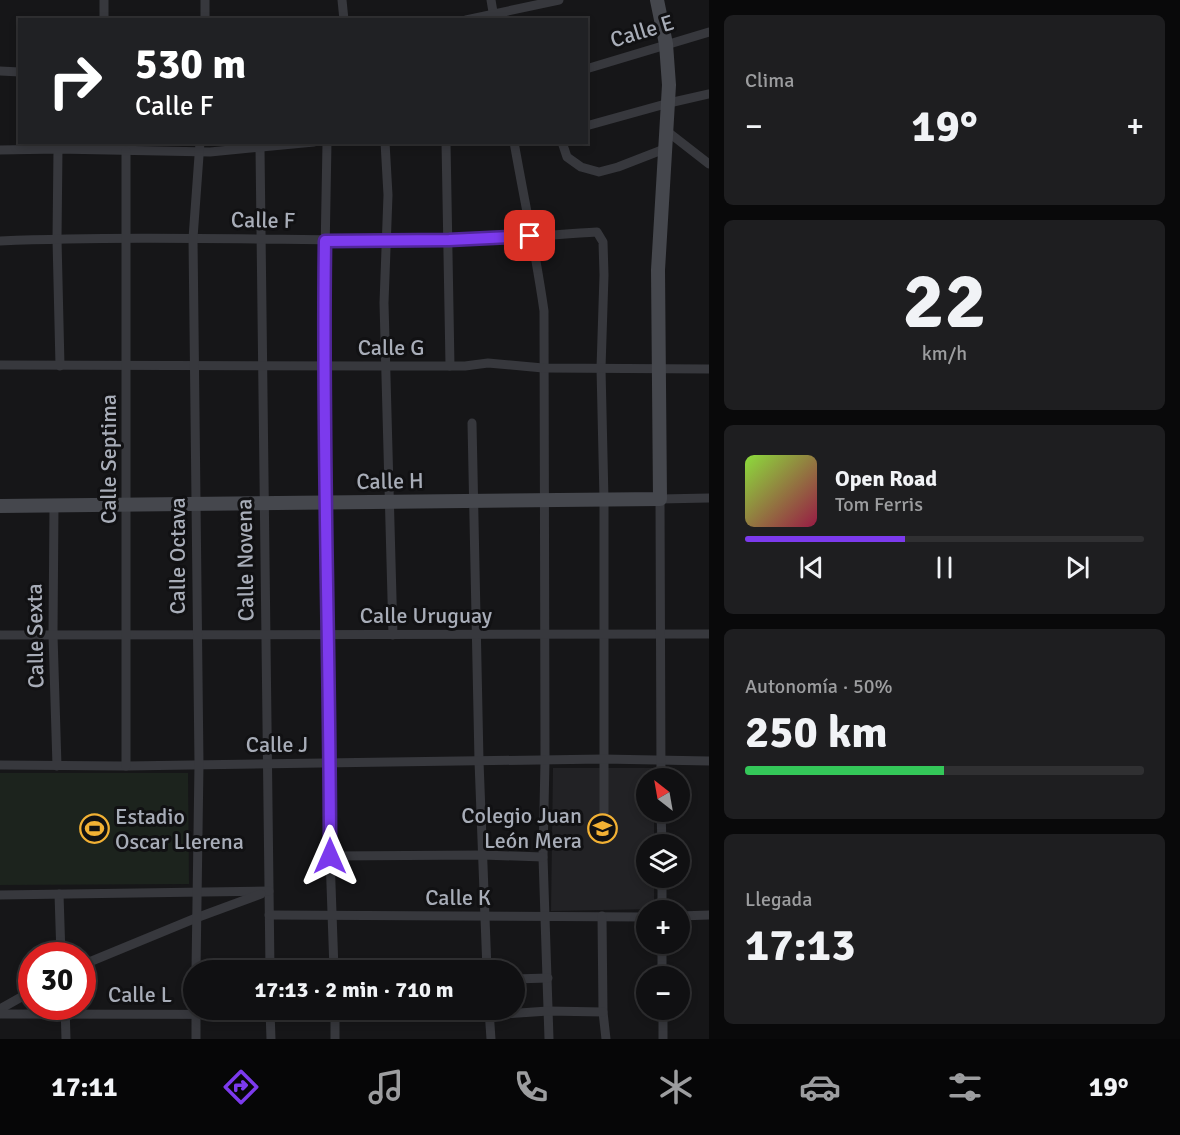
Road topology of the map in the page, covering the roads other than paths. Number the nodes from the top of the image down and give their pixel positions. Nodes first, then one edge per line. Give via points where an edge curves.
1 (104, 0) edge
2 (205, 0) edge
3 (342, 0) edge
4 (491, 0) edge
5 (559, 0) edge
6 (657, 0) edge
7 (494, 17) edge
8 (104, 18) edge
9 (205, 18) edge
10 (344, 18) edge
11 (709, 32) edge
12 (666, 44) junction
13 (588, 68) edge
14 (0, 71) edge
15 (18, 72) edge
16 (709, 94) edge
17 (669, 103) junction
18 (588, 125) edge
19 (668, 132) junction
20 (296, 144) edge
21 (327, 144) edge
22 (385, 144) edge
23 (446, 144) edge
24 (514, 144) edge
25 (563, 144) edge
26 (106, 146) edge
27 (200, 147) edge
28 (260, 148) junction
29 (667, 148) junction
30 (58, 149) junction
31 (0, 150) edge
32 (126, 151) junction
33 (709, 164) edge
34 (530, 236) junction
35 (193, 238) junction
36 (57, 239) junction
37 (125, 239) junction
38 (261, 239) junction
39 (387, 239) junction
40 (449, 240) junction
41 (0, 241) edge
42 (325, 241) junction
43 (0, 365) edge
44 (60, 366) junction
45 (127, 366) junction
46 (194, 366) junction
47 (323, 366) junction
48 (386, 366) junction
49 (450, 366) junction
50 (262, 367) junction
51 (543, 368) junction
52 (601, 368) junction
53 (660, 368) junction
54 (709, 369) edge
55 (472, 423) dead end
56 (709, 498) edge
57 (660, 499) junction
58 (543, 500) junction
59 (604, 500) junction
60 (473, 501) junction
61 (326, 502) junction
62 (389, 502) junction
63 (264, 503) junction
64 (128, 504) junction
65 (196, 504) junction
66 (54, 505) junction
67 (0, 506) edge
68 (393, 634) junction
69 (476, 634) junction
70 (545, 634) junction
71 (604, 634) junction
72 (660, 634) junction
73 (709, 634) edge
74 (0, 635) edge
75 (53, 635) junction
76 (128, 635) junction
77 (196, 635) junction
78 (266, 635) junction
79 (329, 635) junction
80 (603, 759) junction
81 (661, 759) junction
82 (479, 761) junction
83 (545, 761) junction
84 (709, 761) edge
85 (267, 763) junction
86 (199, 764) junction
87 (330, 764) junction
88 (0, 765) edge
89 (57, 766) junction
90 (126, 766) junction
91 (661, 768) edge
92 (604, 812) dead end
93 (483, 855) junction
94 (330, 856) junction
95 (543, 856) junction
96 (269, 891) junction
97 (197, 892) junction
98 (0, 894) edge
99 (58, 894) junction
100 (269, 915) junction
101 (709, 915) edge
102 (602, 916) junction
103 (690, 916) edge
104 (333, 917) junction
105 (483, 917) junction
106 (547, 917) junction
107 (636, 917) edge
108 (196, 918) junction
109 (60, 942) edge
110 (96, 960) edge
111 (196, 960) edge
112 (270, 960) edge
113 (334, 960) edge
114 (486, 960) edge
115 (525, 978) edge
116 (548, 978) junction
117 (18, 999) edge
118 (0, 1009) edge
119 (96, 1010) edge
120 (525, 1011) edge
121 (548, 1011) junction
122 (603, 1011) junction
123 (183, 1012) edge
124 (18, 1013) edge
125 (0, 1014) edge
126 (66, 1020) edge
127 (196, 1020) edge
128 (270, 1020) edge
129 (335, 1020) edge
130 (490, 1020) edge
131 (663, 1020) edge
132 (66, 1039) edge
133 (196, 1039) edge
134 (271, 1039) edge
135 (335, 1039) edge
136 (491, 1039) edge
137 (549, 1039) edge
138 (606, 1039) edge
139 (663, 1039) edge

1 - 8 street
2 - 9 street
3 - 10 street
4 - 7 street
5 - 7 street
6 - 12 street
11 - 12 street, Calle E
12 - 13 street, Calle E
12 - 17 street
14 - 15 street
16 - 17 street
17 - 18 street
17 - 19 street
19 - 29 street
19 - 33 street
20 - 28 street
21 - 42 street
22 - 39 street
23 - 40 street
24 - 34 street
25 - 29 street via 567,157 581,167 599,172
26 - 30 street
26 - 32 street
27 - 28 street
27 - 32 street
27 - 35 street, Calle Octava
28 - 38 street, Calle Novena
29 - 53 street via 658,270
30 - 31 street
30 - 36 street
32 - 37 street, Calle Septima
34 - 40 street, Calle F
34 - 51 street via 543,311
34 - 52 street, Calle F via 597,232 603,242
35 - 37 street, Calle F
35 - 38 street, Calle F
35 - 46 street, Calle Octava
36 - 37 street, Calle F
36 - 41 street, Calle F
36 - 44 street
37 - 45 street, Calle Septima
38 - 42 street, Calle F
38 - 50 street, Calle Novena
39 - 40 street, Calle F
39 - 42 street, Calle F
39 - 48 street
40 - 49 street
42 - 47 street
43 - 44 street, Calle G
44 - 45 street, Calle G
45 - 46 street, Calle G
45 - 64 street, Calle Septima
46 - 50 street, Calle G
46 - 65 street, Calle Octava
47 - 48 street, Calle G
47 - 50 street, Calle G
47 - 61 street
48 - 49 street, Calle G
48 - 62 street
49 - 51 street, Calle G via 488,363
50 - 63 street, Calle Novena
51 - 52 street, Calle G
51 - 58 street
52 - 53 street, Calle G
52 - 59 street
53 - 54 street, Calle G
53 - 57 street
55 - 60 street
56 - 57 street, Calle H
57 - 59 street, Calle H
57 - 72 street
58 - 59 street, Calle H
58 - 60 street, Calle H
58 - 70 street
59 - 71 street
60 - 62 street, Calle H
60 - 69 street
61 - 62 street, Calle H
61 - 63 street, Calle H
61 - 79 street
62 - 68 street
63 - 65 street, Calle H
63 - 78 street, Calle Novena
64 - 65 street, Calle H
64 - 66 street, Calle H
64 - 76 street, Calle Septima
65 - 77 street, Calle Octava
66 - 67 street, Calle H
66 - 75 street, Calle Sexta
68 - 69 street, Calle Uruguay
68 - 79 street, Calle Uruguay
69 - 70 street, Calle Uruguay
69 - 82 street
70 - 71 street, Calle Uruguay
70 - 83 street
71 - 72 street, Calle Uruguay
71 - 80 street
72 - 73 street, Calle Uruguay
72 - 81 street
74 - 75 street, Calle Uruguay
75 - 76 street, Calle Uruguay
75 - 89 street, Calle Sexta
76 - 77 street, Calle Uruguay
76 - 90 street, Calle Septima
77 - 78 street, Calle Uruguay
77 - 86 street, Calle Octava
78 - 79 street, Calle Uruguay
78 - 85 street, Calle Novena
79 - 87 street
80 - 81 street, Calle J
80 - 83 street, Calle J
80 - 92 street
81 - 84 street, Calle J
81 - 91 street
82 - 83 street, Calle J
82 - 87 street, Calle J
82 - 93 street
83 - 95 street
85 - 86 street, Calle J
85 - 87 street, Calle J
85 - 96 street, Calle Novena
86 - 90 street, Calle J
86 - 97 street, Calle Octava
87 - 94 street
88 - 89 street, Calle J
89 - 90 street, Calle J
93 - 94 street
93 - 95 street
93 - 105 street
94 - 104 street
95 - 106 street
96 - 97 street
96 - 100 street, Calle Novena
96 - 108 street
97 - 99 street
97 - 108 street, Calle Octava
98 - 99 street
99 - 109 street
100 - 104 street, Calle K
100 - 112 street, Calle Novena
101 - 103 street
102 - 106 street, Calle K
102 - 107 street, Calle K
102 - 122 street
104 - 105 street, Calle K
104 - 113 street
105 - 106 street, Calle K
105 - 114 street
106 - 116 street
108 - 110 street
108 - 111 street, Calle Octava
115 - 116 street
116 - 121 street
117 - 118 street
119 - 123 street, Calle L
120 - 121 street, Calle L
121 - 122 street, Calle L
121 - 137 street
122 - 138 street
124 - 125 street, Calle L
126 - 132 street
127 - 133 street
128 - 134 street
129 - 135 street
130 - 136 street
131 - 139 street

